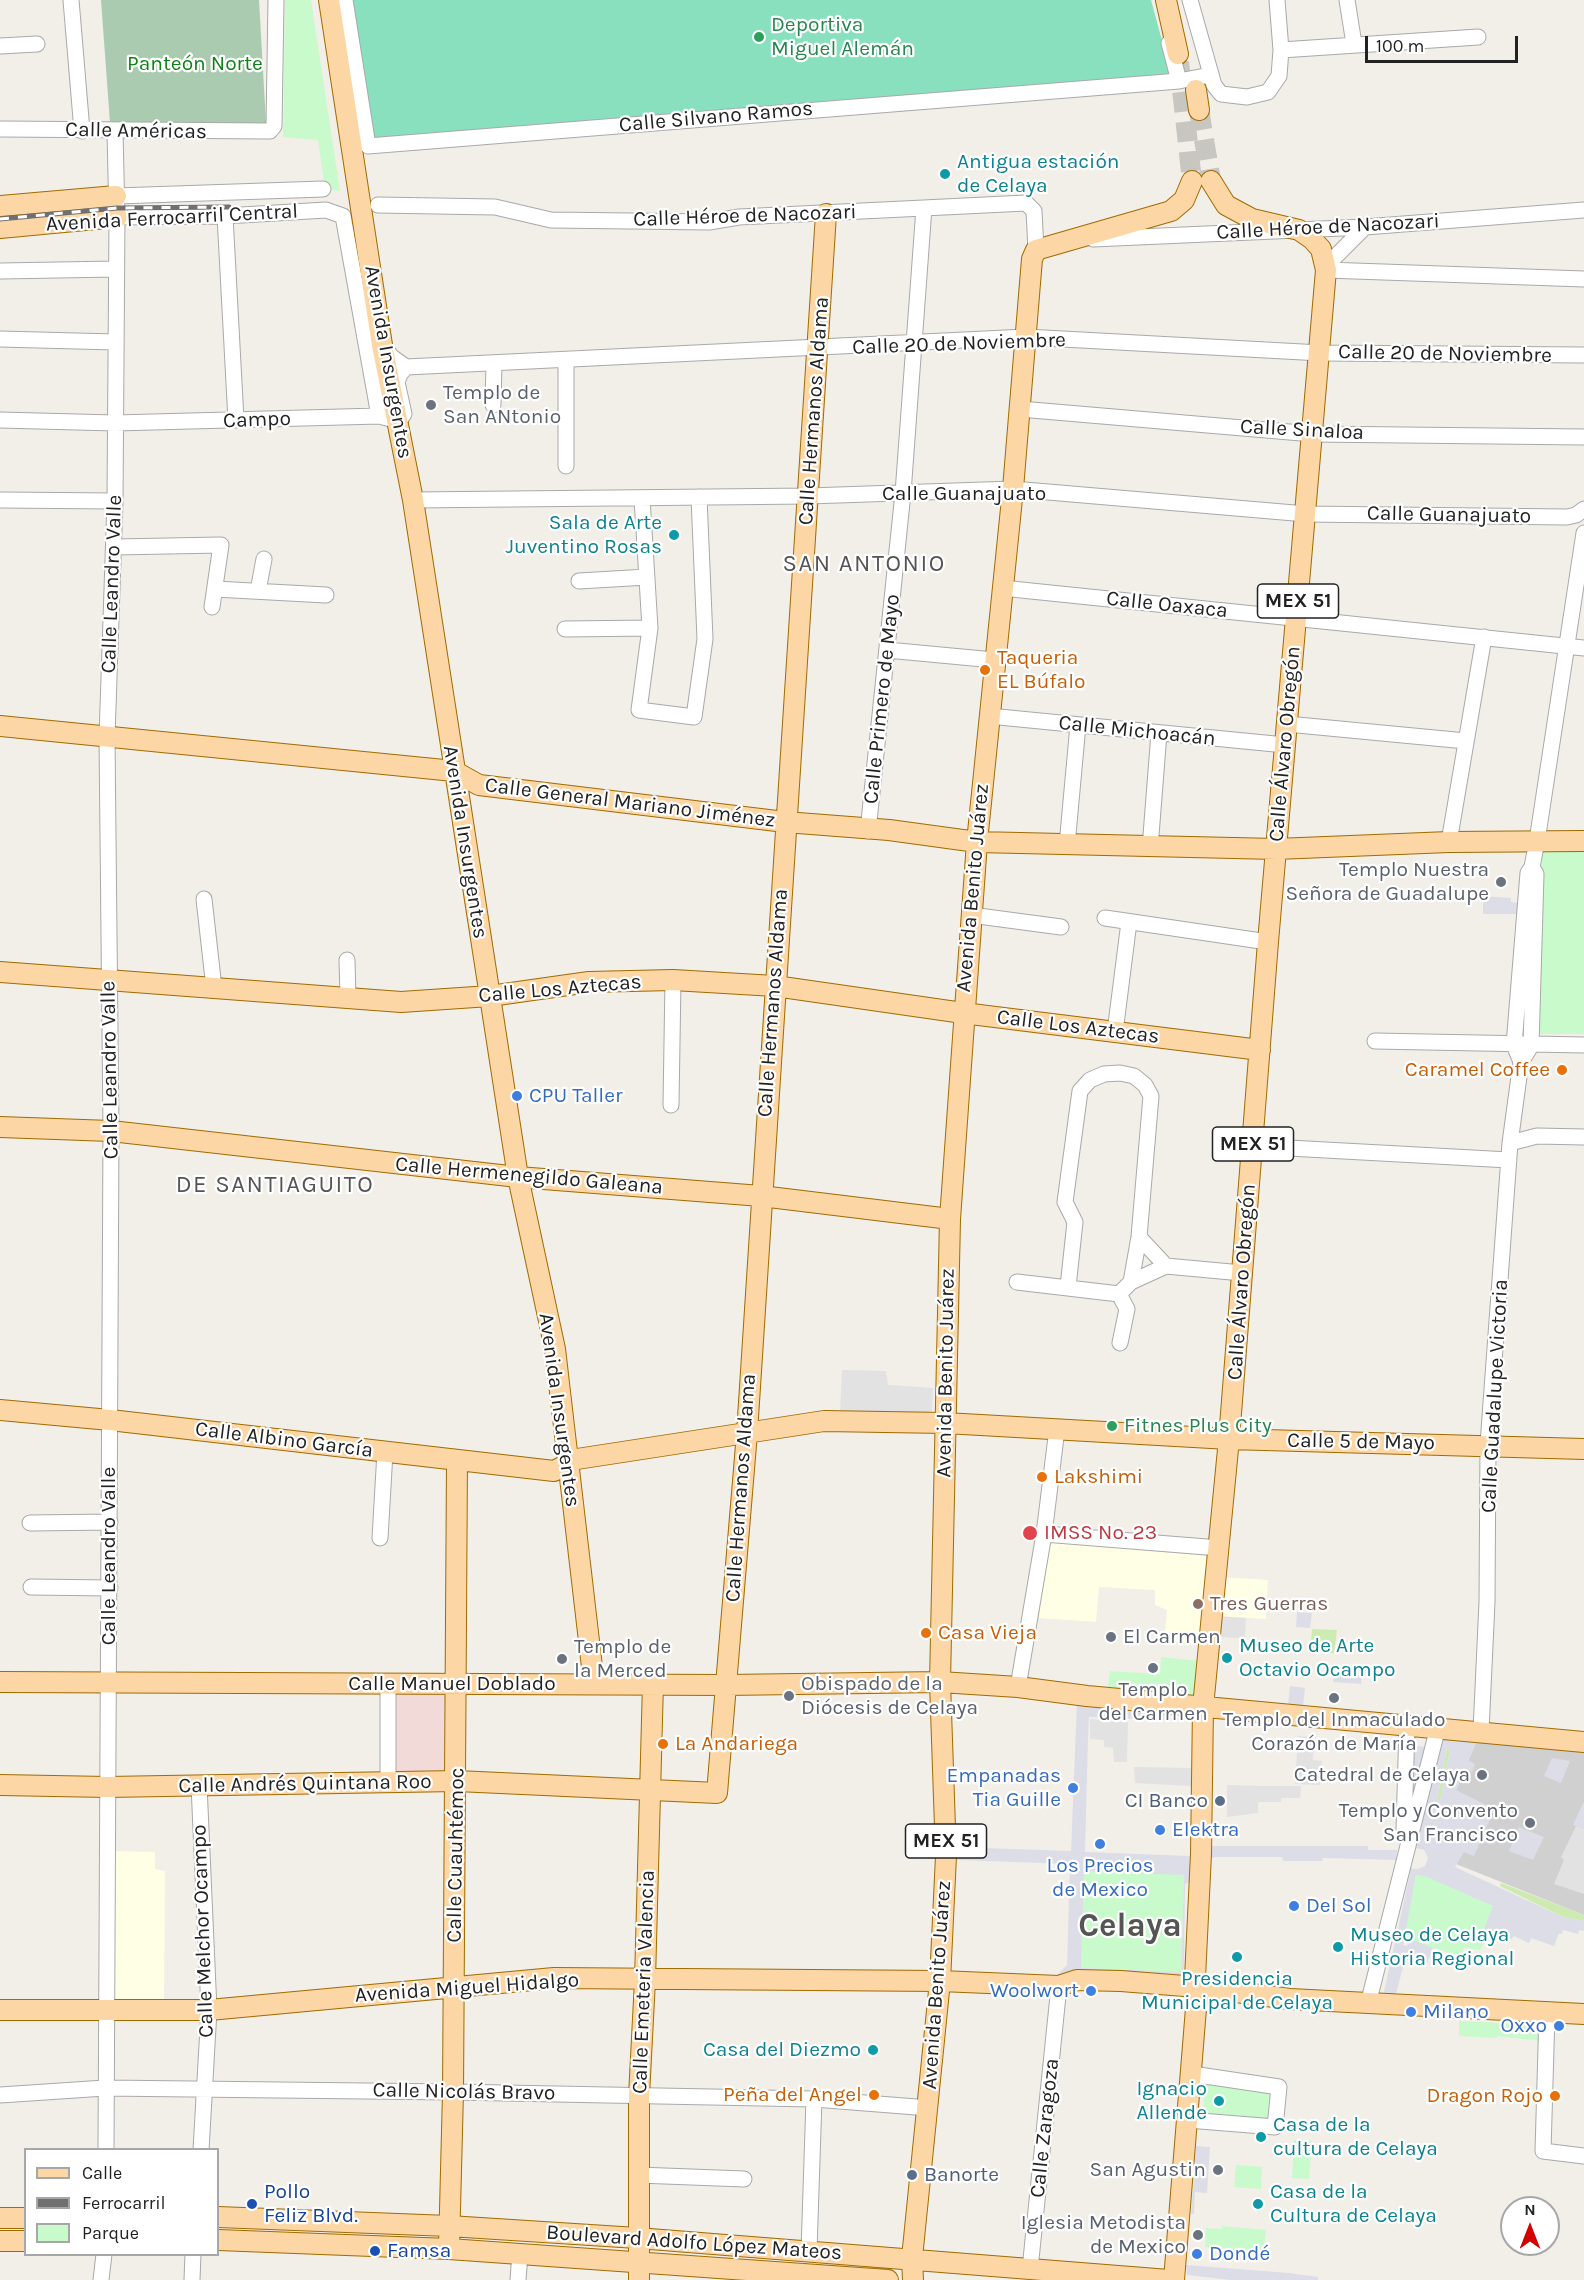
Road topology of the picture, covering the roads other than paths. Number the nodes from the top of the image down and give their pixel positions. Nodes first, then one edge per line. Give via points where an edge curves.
1 (71, 0) edge
2 (276, 0) edge
3 (329, 0) edge
4 (345, 0) edge
5 (1157, 0) edge
6 (1166, 0) edge
7 (1175, 0) edge
8 (1190, 0) edge
9 (1276, 0) edge
10 (1347, 0) edge
11 (1478, 37) dead end
12 (37, 44) dead end
13 (1354, 44) junction
14 (0, 46) edge
15 (1281, 51) junction
16 (1210, 75) junction
17 (1187, 86) junction
18 (1199, 110) tunnel mouth
19 (0, 129) edge
20 (82, 131) junction
21 (115, 132) junction
22 (323, 189) dead end
23 (116, 196) junction
24 (378, 205) dead end
25 (0, 206) edge
26 (924, 208) junction
27 (1584, 210) edge
28 (826, 214) junction
29 (225, 216) junction
30 (117, 217) junction
31 (1365, 227) junction
32 (0, 228) edge
33 (1299, 230) junction
34 (1072, 240) junction
35 (1036, 250) junction
36 (1326, 268) junction
37 (116, 269) junction
38 (0, 271) edge
39 (1584, 279) edge
40 (1026, 337) junction
41 (0, 339) edge
42 (115, 342) junction
43 (916, 343) junction
44 (382, 345) junction
45 (818, 349) junction
46 (1321, 353) junction
47 (1584, 355) edge
48 (566, 360) junction
49 (494, 363) junction
50 (406, 367) junction
51 (493, 405) dead end
52 (1020, 409) junction
53 (379, 416) junction
54 (0, 420) edge
55 (236, 420) junction
56 (399, 421) junction
57 (115, 423) junction
58 (1313, 434) junction
59 (1584, 437) edge
60 (566, 466) dead end
61 (1013, 489) junction
62 (903, 494) junction
63 (809, 495) junction
64 (699, 497) junction
65 (642, 498) junction
66 (0, 500) edge
67 (413, 500) junction
68 (115, 501) junction
69 (1584, 509) edge
70 (1306, 514) junction
71 (1584, 533) edge
72 (114, 547) junction
73 (264, 559) dead end
74 (1582, 573) edge
75 (647, 577) junction
76 (579, 580) dead end
77 (1002, 588) junction
78 (215, 589) junction
79 (258, 591) junction
80 (326, 595) dead end
81 (212, 607) dead end
82 (1297, 618) junction
83 (650, 628) junction
84 (565, 629) dead end
85 (1484, 637) junction
86 (1568, 646) junction
87 (1584, 648) edge
88 (887, 650) junction
89 (994, 660) junction
90 (989, 716) junction
91 (1287, 724) junction
92 (1078, 725) junction
93 (0, 726) edge
94 (1159, 733) junction
95 (107, 736) junction
96 (1466, 741) junction
97 (1285, 745) junction
98 (454, 771) junction
99 (784, 822) junction
100 (868, 831) junction
101 (1537, 841) junction
102 (1584, 841) edge
103 (977, 842) junction
104 (1449, 842) junction
105 (1067, 845) junction
106 (1150, 848) junction
107 (1276, 849) junction
108 (1532, 867) junction
109 (204, 899) dead end
110 (970, 915) junction
111 (1105, 918) dead end
112 (1129, 922) junction
113 (1062, 927) dead end
114 (1268, 942) junction
115 (347, 960) dead end
116 (0, 972) edge
117 (109, 980) junction
118 (673, 980) junction
119 (775, 986) junction
120 (214, 988) junction
121 (490, 996) junction
122 (348, 998) junction
123 (963, 1013) junction
124 (1115, 1032) junction
125 (1375, 1041) dead end
126 (1514, 1045) junction
127 (1584, 1045) edge
128 (1531, 1046) junction
129 (1260, 1050) junction
130 (1521, 1062) junction
131 (671, 1105) dead end
132 (0, 1127) edge
133 (111, 1131) junction
134 (1584, 1137) edge
135 (1510, 1143) junction
136 (1252, 1146) junction
137 (1509, 1160) junction
138 (518, 1177) junction
139 (761, 1196) junction
140 (950, 1219) junction
141 (1139, 1237) junction
142 (1166, 1266) junction
143 (1242, 1273) junction
144 (1017, 1282) dead end
145 (1131, 1282) junction
146 (1068, 1287) junction
147 (1119, 1294) junction
148 (1120, 1343) dead end
149 (0, 1410) edge
150 (110, 1419) junction
151 (945, 1423) junction
152 (1057, 1429) junction
153 (747, 1433) junction
154 (1229, 1439) junction
155 (1488, 1444) junction
156 (1584, 1449) edge
157 (385, 1452) junction
158 (457, 1462) junction
159 (567, 1465) junction
160 (110, 1522) junction
161 (30, 1523) dead end
162 (1044, 1534) junction
163 (380, 1538) dead end
164 (1219, 1548) junction
165 (31, 1587) dead end
166 (110, 1588) junction
167 (0, 1682) edge
168 (108, 1682) junction
169 (940, 1682) junction
170 (653, 1683) junction
171 (388, 1684) junction
172 (594, 1684) junction
173 (458, 1685) junction
174 (726, 1685) junction
175 (1018, 1687) junction
176 (1203, 1707) junction
177 (1407, 1725) junction
178 (1438, 1727) junction
179 (1481, 1731) junction
180 (1584, 1742) edge
181 (457, 1781) junction
182 (388, 1783) junction
183 (0, 1785) edge
184 (198, 1785) junction
185 (107, 1787) junction
186 (651, 1789) junction
187 (717, 1793) joint
188 (1403, 1855) junction
189 (645, 1980) junction
190 (940, 1982) junction
191 (1068, 1983) junction
192 (454, 1986) junction
193 (1197, 1987) junction
194 (1368, 2004) junction
195 (106, 2009) junction
196 (0, 2010) edge
197 (209, 2010) junction
198 (1547, 2013) junction
199 (1584, 2014) edge
200 (1192, 2074) junction
201 (105, 2088) junction
202 (204, 2088) junction
203 (453, 2091) junction
204 (0, 2095) edge
205 (639, 2096) junction
206 (814, 2099) junction
207 (929, 2108) junction
208 (1188, 2120) junction
209 (106, 2148) edge
210 (201, 2148) edge
211 (1584, 2156) edge
212 (638, 2175) junction
213 (744, 2179) dead end
214 (219, 2217) edge
215 (0, 2218) edge
216 (24, 2218) edge
217 (449, 2226) junction
218 (637, 2238) junction
219 (219, 2240) edge
220 (0, 2241) edge
221 (24, 2241) edge
222 (449, 2249) junction
223 (809, 2251) junction
224 (520, 2253) junction
225 (104, 2256) edge
226 (193, 2256) edge
227 (912, 2258) junction
228 (1030, 2269) junction
229 (638, 2270) edge
230 (817, 2277) edge
231 (101, 2280) edge
232 (192, 2280) edge
233 (518, 2280) edge
234 (888, 2280) edge
235 (913, 2280) edge
236 (1169, 2280) edge
237 (1174, 2280) edge

1 - 20 street
2 - 21 street, Calle Américas via 272,130
3 - 44 main road, Avenida Insurgentes
4 - 17 street, Calle Silvano Ramos via 368,146
5 - 17 street
6 - 7 main road via 1182,53
8 - 16 street
9 - 15 street
10 - 13 street
11 - 13 street
12 - 14 street
13 - 15 street
15 - 16 street via 1280,76 1269,92 1230,97 1221,94
16 - 17 street, Calle Silvano Ramos
17 - 18 main road
19 - 20 street, Calle Américas
20 - 21 street, Calle Américas
21 - 23 street, Calle Leandro Valle
22 - 23 street, Avenida Ferrocarril Central
23 - 25 main road, Avenida Ferrocarril Central
23 - 30 street, Calle Leandro Valle
24 - 28 street, Calle Héroe de Nacozari via 495,207 551,220 709,222
26 - 28 street, Calle Héroe de Nacozari
26 - 35 street, Calle Héroe de Nacozari via 1026,203 1034,212
26 - 43 street, Calle Primero de Mayo
27 - 31 street, Calle Héroe de Nacozari
28 - 45 main road, Calle Hermanos Aldama
29 - 30 street, Avenida Ferrocarril Central
29 - 53 street, Avenida Ferrocarril Central via 326,210 343,216
29 - 55 street
30 - 32 main road, Avenida Ferrocarril Central
30 - 37 street, Calle Leandro Valle
31 - 33 street, Calle Héroe de Nacozari
31 - 36 street
33 - 34 street, Calle Héroe de Nacozari
33 - 34 main road via 1252,219 1226,205 1202,181 1171,211
33 - 36 main road, Calle Álvaro Obregón via 1321,249
34 - 35 main road
35 - 40 main road, Avenida Benito Juárez
36 - 39 street
36 - 46 main road, Calle Álvaro Obregón
37 - 38 street
37 - 42 street, Calle Leandro Valle
40 - 43 street, Calle 20 de Noviembre
40 - 46 street, Calle 20 de Noviembre
40 - 52 main road, Avenida Benito Juárez
41 - 42 street
42 - 57 street, Calle Leandro Valle
43 - 45 street, Calle 20 de Noviembre
43 - 62 street, Calle Primero de Mayo
44 - 50 street
44 - 56 main road, Avenida Insurgentes
45 - 48 street, Calle 20 de Noviembre
45 - 63 main road, Calle Hermanos Aldama
46 - 47 street, Calle 20 de Noviembre
46 - 58 main road, Calle Álvaro Obregón / MEX 51
48 - 49 street, Calle 20 de Noviembre
48 - 60 street
49 - 50 street, Calle 20 de Noviembre
49 - 51 street
50 - 56 street via 397,382 404,414
52 - 58 street, Calle Sinaloa
52 - 61 main road, Avenida Benito Juárez
53 - 55 street, Campo
53 - 56 street, Campo
54 - 57 street, Campo
55 - 57 street, Campo
56 - 67 main road, Avenida Insurgentes
57 - 68 street, Calle Leandro Valle
58 - 59 street, Calle Sinaloa
58 - 70 main road, Calle Álvaro Obregón / MEX 51
61 - 62 street, Calle Guanajuato
61 - 70 street, Calle Guanajuato
61 - 77 main road, Avenida Benito Juárez
62 - 63 street, Calle Guanajuato
62 - 88 street, Calle Primero de Mayo
63 - 64 street, Calle Guanajuato
63 - 99 main road, Calle Hermanos Aldama
64 - 65 street, Calle Guanajuato
64 - 83 street via 705,639 694,717 639,710
65 - 67 street, Calle Guanajuato
65 - 75 street
66 - 68 street
67 - 98 main road, Avenida Insurgentes
68 - 72 street, Calle Leandro Valle
69 - 70 street, Calle Guanajuato via 1567,517
70 - 82 main road, Calle Álvaro Obregón / MEX 51
71 - 74 street
72 - 78 street via 221,545
72 - 95 street, Calle Leandro Valle
73 - 79 street
74 - 86 street
75 - 76 street
75 - 83 street
77 - 82 street, Calle Oaxaca
77 - 89 main road, Avenida Benito Juárez
78 - 79 street
78 - 81 street
79 - 80 street
82 - 85 street, Calle Oaxaca
82 - 91 main road, Calle Álvaro Obregón / MEX 51
83 - 84 street
85 - 86 street, Calle Oaxaca
85 - 96 street
86 - 87 street, Calle Oaxaca
86 - 101 street
88 - 89 street
88 - 100 street, Calle Primero de Mayo
89 - 90 main road, Avenida Benito Juárez
90 - 92 street, Calle Michoacán
90 - 103 main road, Avenida Benito Juárez
91 - 96 street
91 - 97 main road, Calle Álvaro Obregón / MEX 51
92 - 94 street, Calle Michoacán
92 - 105 street
93 - 95 main road, Calle General Mariano Jiménez
94 - 97 street, Calle Michoacán
94 - 106 street
95 - 98 main road, Calle General Mariano Jiménez
95 - 117 street, Calle Leandro Valle
96 - 104 street
97 - 107 main road, Calle Álvaro Obregón / MEX 51
98 - 99 main road, Calle General Mariano Jiménez via 479,785
98 - 121 main road, Avenida Insurgentes
99 - 100 main road, Calle General Mariano Jiménez
99 - 119 main road, Calle Hermanos Aldama
100 - 103 main road, Calle General Mariano Jiménez via 888,830
101 - 102 main road, Calle General Mariano Jiménez
101 - 104 main road, Calle General Mariano Jiménez
101 - 108 street
103 - 105 main road, Calle General Mariano Jiménez
103 - 110 main road, Avenida Benito Juárez
104 - 107 main road, Calle General Mariano Jiménez
105 - 106 main road, Calle General Mariano Jiménez
106 - 107 main road, Calle General Mariano Jiménez
107 - 114 main road, Calle Álvaro Obregón / MEX 51
108 - 126 street via 1523,914
108 - 128 street via 1536,874
109 - 120 street
110 - 113 street
110 - 123 main road, Avenida Benito Juárez
111 - 112 street
112 - 114 street
112 - 124 street
114 - 129 main road, Calle Álvaro Obregón / MEX 51
115 - 122 street
116 - 117 main road, Calle Los Aztecas
117 - 120 main road, Calle Los Aztecas
117 - 133 street, Calle Leandro Valle
118 - 119 main road, Calle Los Aztecas
118 - 121 main road, Calle Los Aztecas via 590,982
118 - 131 street
119 - 123 main road, Calle Los Aztecas
119 - 139 main road, Calle Hermanos Aldama
120 - 122 main road, Calle Los Aztecas
121 - 122 main road, Calle Los Aztecas via 401,1002
121 - 138 main road, Avenida Insurgentes
123 - 124 main road, Calle Los Aztecas
123 - 140 main road, Avenida Benito Juárez
124 - 129 main road, Calle Los Aztecas
125 - 126 street
126 - 128 street
126 - 130 street
127 - 128 street
128 - 130 street, Calle Guadalupe Victoria
129 - 136 main road, Calle Álvaro Obregón / MEX 51
130 - 135 street, Calle Guadalupe Victoria
132 - 133 main road, Calle Hermenegildo Galeana
133 - 138 main road, Calle Hermenegildo Galeana
133 - 150 street, Calle Leandro Valle
134 - 135 street via 1537,1136
135 - 137 street, Calle Guadalupe Victoria
136 - 137 street
136 - 143 main road, Calle Álvaro Obregón / MEX 51
137 - 155 street, Calle Guadalupe Victoria
138 - 139 main road, Calle Hermenegildo Galeana
138 - 159 main road, Avenida Insurgentes via 555,1349
139 - 140 main road, Calle Hermenegildo Galeana
139 - 153 main road, Calle Hermanos Aldama
140 - 151 main road, Avenida Benito Juárez
141 - 142 street
141 - 145 street
141 - 146 street via 1151,1096 1145,1084 1134,1076 1104,1074 1090,1080 1080,1091 1065,1202 1075,1222
142 - 143 street
142 - 145 street
143 - 154 main road, Calle Álvaro Obregón / MEX 51
144 - 146 street
145 - 147 street
146 - 147 street
147 - 148 street via 1127,1309
149 - 150 main road, Calle Albino García
150 - 157 main road, Calle Albino García
150 - 160 street, Calle Leandro Valle
151 - 152 main road, Calle 5 de Mayo
151 - 153 main road, Calle 5 de Mayo via 824,1421
151 - 169 main road, Avenida Benito Juárez / MEX 51
152 - 154 main road, Calle 5 de Mayo
152 - 162 street
153 - 159 main road, Calle 5 de Mayo via 577,1459
153 - 174 main road, Calle Hermanos Aldama
154 - 155 main road, Calle 5 de Mayo
154 - 164 main road, Calle Álvaro Obregón / MEX 51
155 - 156 main road, Calle 5 de Mayo
155 - 179 street, Calle Guadalupe Victoria
157 - 158 main road, Calle Albino García
157 - 163 street
158 - 159 main road, Calle Albino García via 554,1471
158 - 173 main road, Calle Cuauhtémoc
159 - 172 main road, Avenida Insurgentes
160 - 161 street
160 - 166 street, Calle Leandro Valle
162 - 164 street
162 - 175 street
164 - 176 main road, Calle Álvaro Obregón / MEX 51
165 - 166 street
166 - 168 street, Calle Leandro Valle
167 - 168 main road, Calle Manuel Doblado
168 - 171 main road, Calle Manuel Doblado
168 - 185 street, Calle Leandro Valle
169 - 174 main road, Calle Manuel Doblado
169 - 175 main road, Calle Manuel Doblado
169 - 190 main road, Avenida Benito Juárez / MEX 51 via 946,1856
170 - 172 main road, Calle Manuel Doblado
170 - 174 main road, Calle Manuel Doblado
170 - 186 main road, Calle Emeteria Valencia
171 - 173 main road, Calle Manuel Doblado
171 - 182 street
172 - 173 main road, Calle Manuel Doblado
173 - 181 main road, Calle Cuauhtémoc
174 - 187 main road, Calle Hermanos Aldama
175 - 176 main road, Calle Manuel Doblado
176 - 177 main road, Calle Manuel Doblado
176 - 193 main road, Calle Álvaro Obregón / MEX 51
177 - 178 main road, Calle Manuel Doblado
177 - 188 street
178 - 179 main road, Calle Manuel Doblado
178 - 188 street
179 - 180 main road, Calle Manuel Doblado
181 - 182 main road, Calle Andrés Quintana Roo
181 - 186 main road, Calle Andrés Quintana Roo
181 - 192 main road, Calle Cuauhtémoc
182 - 184 main road, Calle Andrés Quintana Roo
183 - 185 main road, Calle Andrés Quintana Roo
184 - 185 main road, Calle Andrés Quintana Roo
184 - 197 street, Calle Melchor Ocampo
185 - 195 street, Calle Leandro Valle
186 - 187 main road, Calle Andrés Quintana Roo
186 - 189 main road, Calle Emeteria Valencia
188 - 194 street
189 - 190 main road, Avenida Miguel Hidalgo
189 - 192 main road, Avenida Miguel Hidalgo via 554,1978
189 - 205 main road, Calle Emeteria Valencia
190 - 191 main road, Avenida Miguel Hidalgo
190 - 207 main road, Avenida Benito Juárez / MEX 51
191 - 193 main road, Avenida Miguel Hidalgo
191 - 228 street, Calle Zaragoza
192 - 197 main road, Avenida Miguel Hidalgo
192 - 203 main road, Calle Cuauhtémoc
193 - 194 main road, Avenida Miguel Hidalgo
193 - 200 main road, MEX 51
194 - 198 main road, Avenida Miguel Hidalgo
195 - 196 main road, Avenida Miguel Hidalgo
195 - 197 main road, Avenida Miguel Hidalgo
195 - 201 street, Calle Leandro Valle
197 - 202 street, Calle Melchor Ocampo
198 - 199 main road, Avenida Miguel Hidalgo
198 - 211 street via 1543,2151
200 - 208 main road, MEX 51
200 - 208 street via 1279,2087 1275,2127
201 - 202 street, Calle Nicolás Bravo
201 - 204 street, Calle Nicolás Bravo
201 - 209 street, Calle Leandro Valle
202 - 203 street, Calle Nicolás Bravo
202 - 210 street, Calle Melchor Ocampo
203 - 205 street, Calle Nicolás Bravo
203 - 217 main road, Calle Cuauhtémoc
205 - 206 street, Calle Nicolás Bravo
205 - 212 main road, Calle Emeteria Valencia
206 - 207 street, Calle Nicolás Bravo
206 - 223 street
207 - 227 main road, Avenida Benito Juárez / MEX 51
208 - 237 main road, MEX 51
212 - 213 street
212 - 218 main road, Calle Emeteria Valencia
214 - 217 main road, Boulevard Adolfo López Mateos
215 - 216 main road
217 - 218 main road, Boulevard Adolfo López Mateos
217 - 222 main road, Calle Cuauhtémoc
218 - 223 main road, Boulevard Adolfo López Mateos
218 - 229 main road, Calle Emeteria Valencia
219 - 222 main road, Boulevard Adolfo López Mateos
220 - 221 main road
222 - 224 main road, Boulevard Adolfo López Mateos
223 - 227 main road, Boulevard Adolfo López Mateos
224 - 229 main road, Boulevard Adolfo López Mateos
224 - 233 street
225 - 231 street
226 - 232 street
227 - 228 main road, Boulevard Adolfo López Mateos
227 - 235 main road, MEX 51
228 - 236 main road, Boulevard Adolfo López Mateos
229 - 230 main road, Boulevard Adolfo López Mateos
230 - 234 main road, Boulevard Adolfo López Mateos

